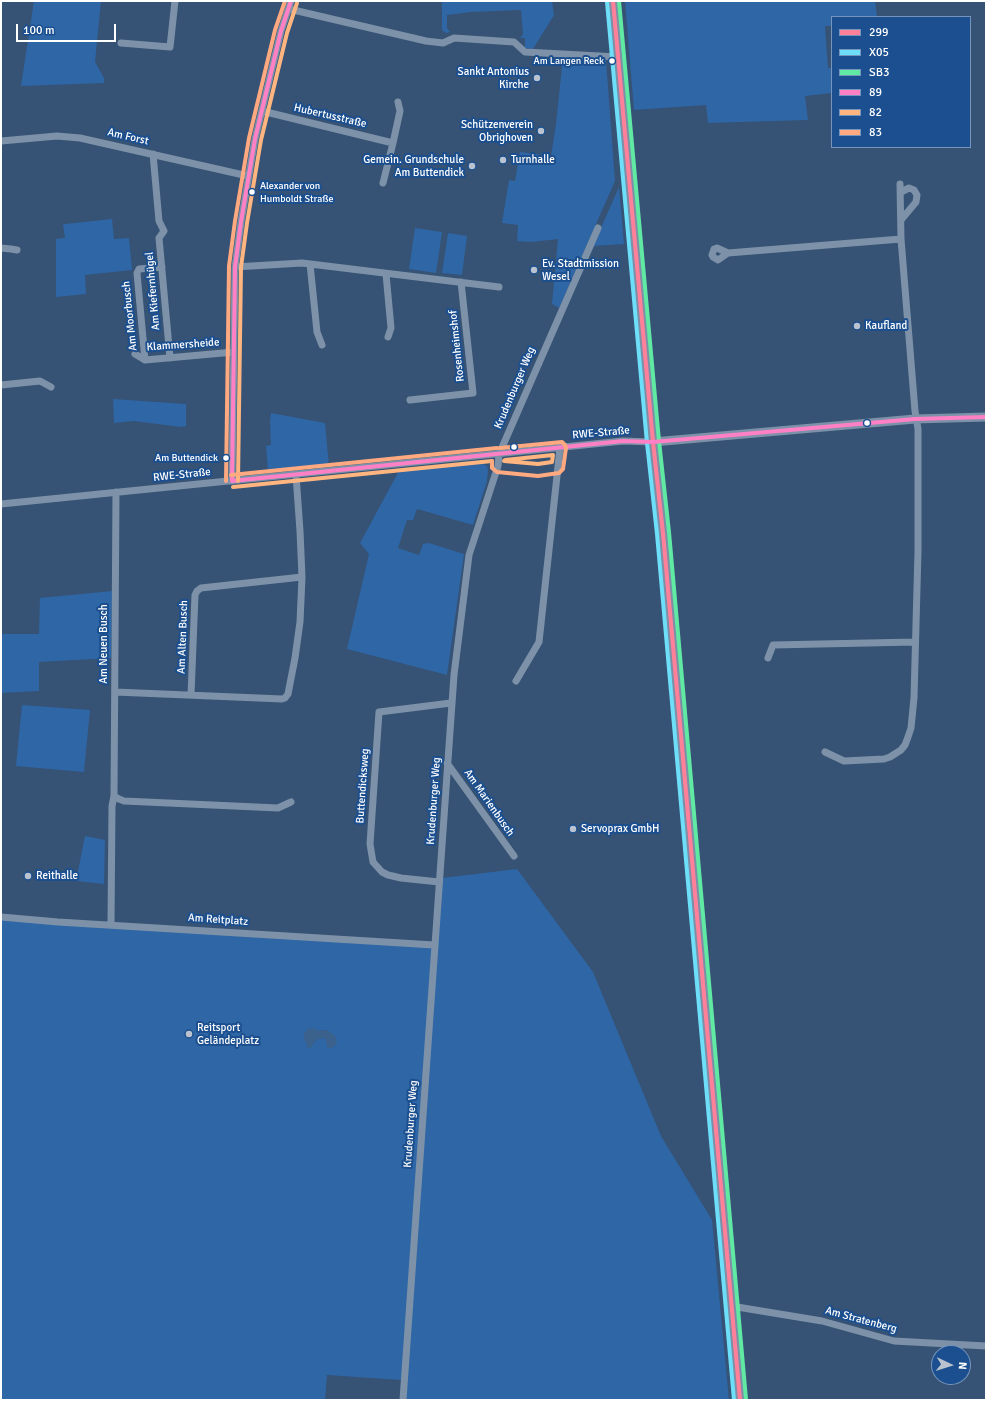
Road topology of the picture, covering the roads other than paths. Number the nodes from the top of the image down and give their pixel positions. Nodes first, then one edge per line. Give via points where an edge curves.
1 (175, 1) edge
2 (291, 1) edge
3 (613, 1) edge
4 (289, 9) junction
5 (121, 43) dead end
6 (618, 57) junction
7 (398, 102) dead end
8 (262, 111) junction
9 (1, 141) edge
10 (393, 143) junction
11 (153, 154) junction
12 (248, 176) junction
13 (383, 183) dead end
14 (901, 220) junction
15 (598, 228) dead end
16 (901, 239) junction
17 (1, 248) edge
18 (17, 250) dead end
19 (728, 253) dead end
20 (310, 264) junction
21 (162, 267) junction
22 (235, 267) junction
23 (386, 274) junction
24 (461, 282) junction
25 (499, 287) dead end
26 (388, 336) dead end
27 (322, 345) dead end
28 (234, 352) junction
29 (135, 354) dead end
30 (170, 358) junction
31 (145, 360) junction
32 (1, 385) edge
33 (51, 387) dead end
34 (410, 400) dead end
35 (986, 417) edge
36 (915, 419) junction
37 (653, 442) junction
38 (560, 448) junction
39 (499, 454) junction
40 (296, 475) junction
41 (232, 481) junction
42 (116, 492) junction
43 (1, 504) edge
44 (302, 577) junction
45 (915, 642) junction
46 (768, 658) dead end
47 (516, 681) dead end
48 (115, 692) junction
49 (191, 695) junction
50 (452, 703) junction
51 (825, 752) dead end
52 (447, 763) junction
53 (114, 796) junction
54 (291, 802) dead end
55 (514, 856) dead end
56 (439, 882) junction
57 (1, 917) edge
58 (111, 924) junction
59 (434, 945) junction
60 (731, 1306) junction
61 (986, 1346) edge
62 (403, 1400) edge
63 (740, 1400) edge

1 - 5 street via 170,48
2 - 4 street
3 - 6 main road
4 - 6 street via 426,41 443,43 454,38 514,42 525,52
4 - 8 street via 281,30
6 - 37 main road
7 - 10 street via 400,111
8 - 10 street, Hubertusstraße
8 - 12 street
9 - 11 street, Am Forst via 68,136
10 - 13 street
11 - 12 street, Am Forst
11 - 21 street, Am Kiefernhügel via 159,221 164,231 159,238
12 - 22 street
14 - 14 street via 900,188 909,188 917,195 916,202
14 - 16 street
15 - 39 street, Krudenburger Weg
16 - 19 street
16 - 36 street
17 - 18 street
20 - 22 street
20 - 23 street
20 - 27 street via 317,332
21 - 30 street, Am Kiefernhügel
21 - 31 street, Am Moorbusch via 139,269 137,274
22 - 28 street
23 - 24 street
23 - 26 street via 391,328
24 - 25 street
24 - 34 street, Rosenheimshof via 473,393
28 - 30 street, Klammersheide
28 - 41 street
29 - 31 street, Klammersheide
30 - 31 street, Klammersheide
32 - 33 street via 40,381
35 - 36 street
36 - 37 street
36 - 45 street via 918,429
37 - 38 street, RWE-Straße via 623,441
37 - 60 main road
38 - 39 street, RWE-Straße
38 - 47 street via 539,642
39 - 40 street, RWE-Straße
39 - 50 street, Krudenburger Weg via 498,466 469,555
40 - 41 street, RWE-Straße
40 - 44 street
41 - 42 street, RWE-Straße
42 - 43 street, RWE-Straße
42 - 48 street, Am Neuen Busch
44 - 49 street, Am Alten Busch via 200,588 197,591
44 - 49 street via 300,622 286,698
45 - 46 street via 773,645
45 - 51 street via 913,706 905,745 896,754 884,759 844,761
48 - 49 street
48 - 53 street, Am Neuen Busch
50 - 52 street, Krudenburger Weg
50 - 56 street, Buttendicksweg via 379,712 371,856 377,867 388,875
52 - 55 street, Am Marienbusch
52 - 56 street, Krudenburger Weg
53 - 54 street via 124,801 278,808
53 - 58 street, Am Neuen Busch
56 - 59 street, Krudenburger Weg
57 - 58 street, Am Reitplatz
58 - 59 street, Am Reitplatz
59 - 62 street, Krudenburger Weg
60 - 61 street, Am Stratenberg via 822,1321 894,1341
60 - 63 main road

